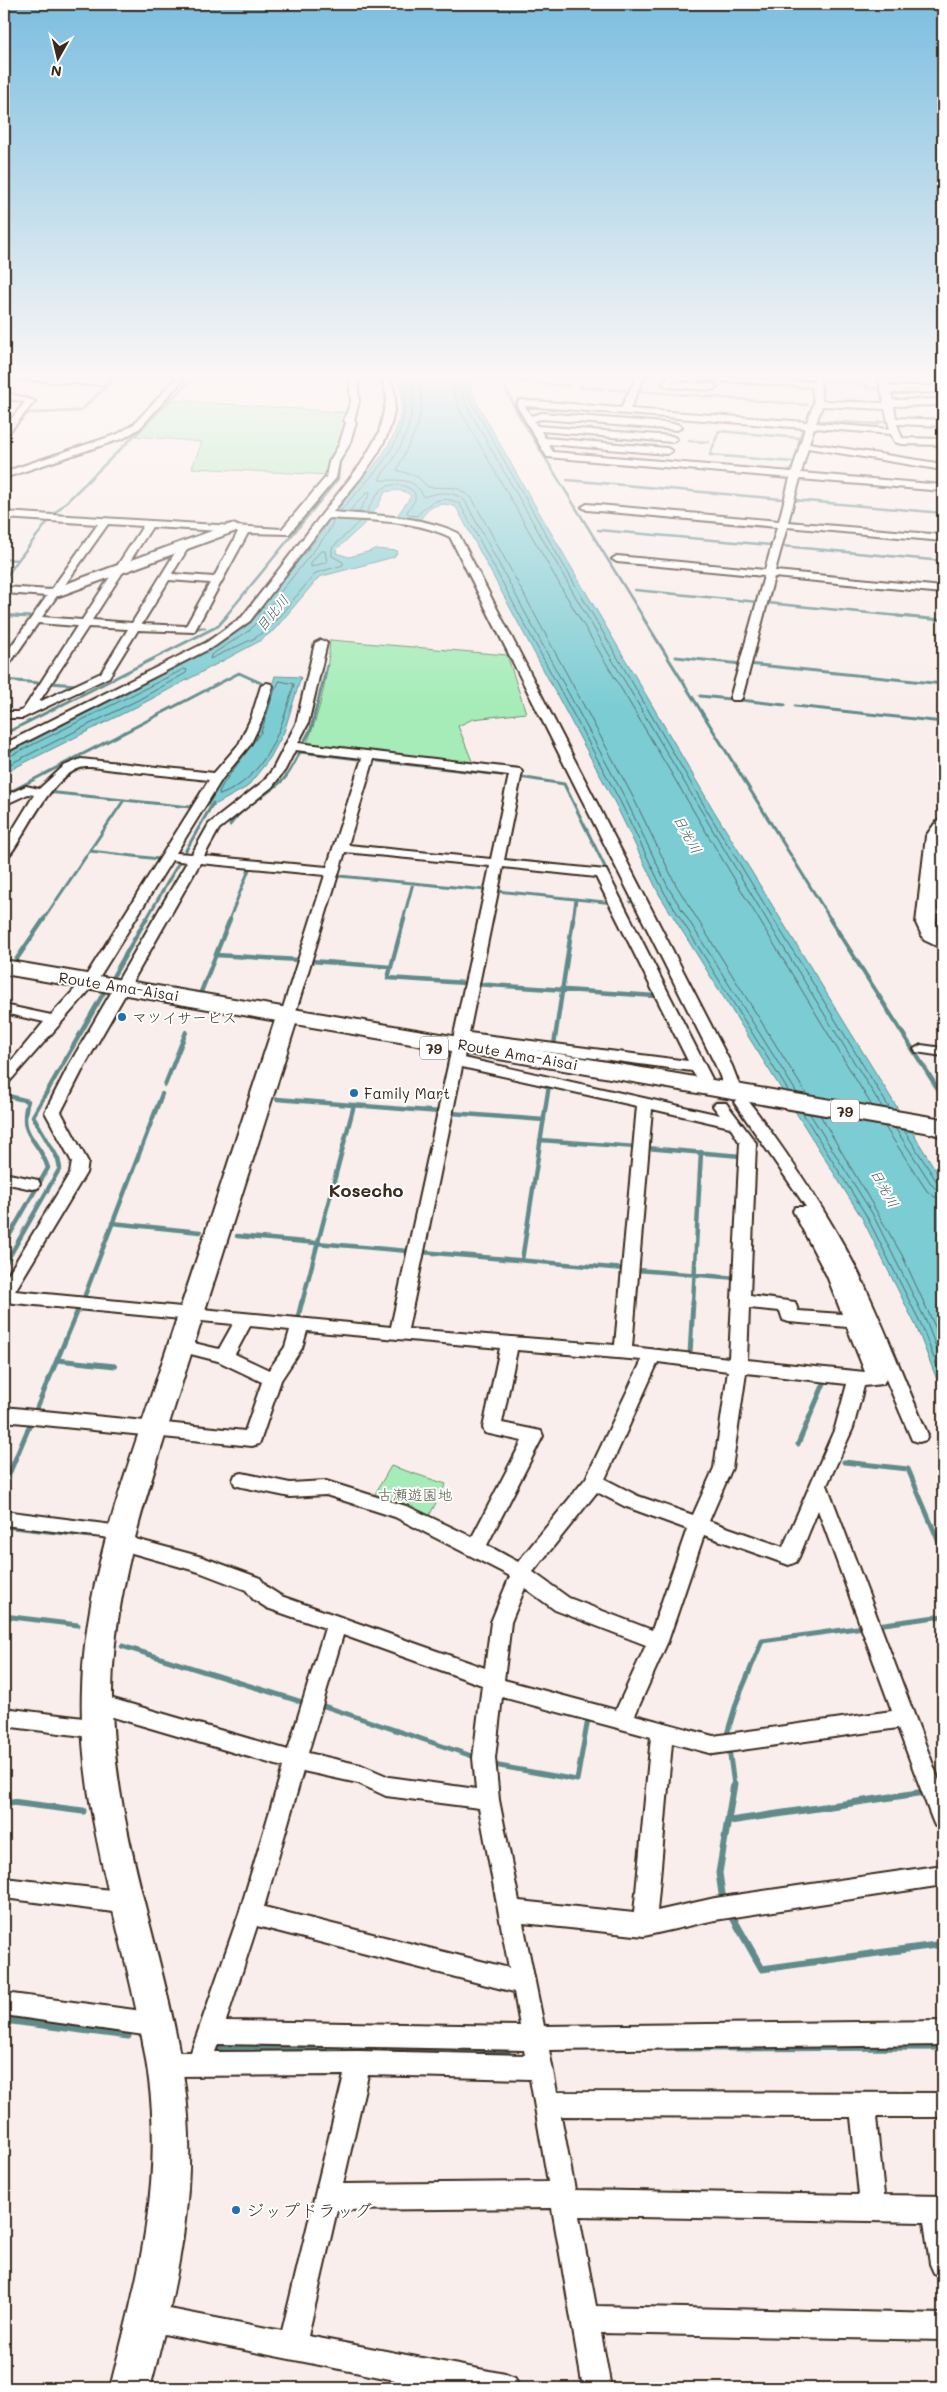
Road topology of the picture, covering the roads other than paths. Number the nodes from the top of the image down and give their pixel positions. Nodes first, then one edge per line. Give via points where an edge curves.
1 (323, 488) edge
2 (348, 488) edge
3 (793, 488) edge
4 (587, 507) dead end
5 (4, 515) edge
6 (328, 515) junction
7 (105, 521) junction
8 (150, 524) junction
9 (782, 524) junction
10 (238, 529) junction
11 (943, 538) edge
12 (185, 545) junction
13 (617, 559) dead end
14 (120, 569) junction
15 (770, 574) junction
16 (165, 577) junction
17 (217, 580) junction
18 (4, 590) edge
19 (943, 590) edge
20 (54, 593) junction
21 (35, 620) junction
22 (84, 623) junction
23 (135, 626) junction
24 (321, 642) dead end
25 (4, 664) edge
26 (267, 686) dead end
27 (736, 698) dead end
28 (26, 713) junction
29 (4, 715) edge
30 (292, 746) junction
31 (4, 749) edge
32 (370, 756) junction
33 (217, 777) junction
34 (41, 793) junction
35 (4, 801) edge
36 (943, 826) edge
37 (341, 848) junction
38 (4, 855) edge
39 (171, 856) junction
40 (193, 858) junction
41 (497, 863) junction
42 (334, 872) junction
43 (136, 910) junction
44 (164, 913) junction
45 (943, 943) edge
46 (4, 967) edge
47 (4, 976) edge
48 (105, 988) junction
49 (4, 1009) edge
50 (287, 1018) junction
51 (54, 1020) junction
52 (459, 1048) junction
53 (921, 1049) dead end
54 (943, 1052) edge
55 (4, 1079) edge
56 (645, 1103) junction
57 (740, 1104) junction
58 (940, 1132) edge
59 (4, 1178) edge
60 (32, 1184) dead end
61 (800, 1210) dead end
62 (4, 1296) edge
63 (741, 1301) junction
64 (192, 1314) junction
65 (244, 1320) junction
66 (853, 1321) junction
67 (300, 1325) junction
68 (398, 1334) junction
69 (510, 1343) junction
70 (181, 1346) junction
71 (623, 1352) junction
72 (223, 1356) junction
73 (653, 1356) junction
74 (738, 1364) junction
75 (857, 1378) junction
76 (272, 1380) junction
77 (4, 1414) edge
78 (155, 1428) junction
79 (918, 1435) dead end
80 (242, 1480) dead end
81 (594, 1482) junction
82 (818, 1484) junction
83 (4, 1518) edge
84 (698, 1525) junction
85 (119, 1537) junction
86 (476, 1548) junction
87 (521, 1573) junction
88 (336, 1624) junction
89 (658, 1641) junction
90 (493, 1683) junction
91 (97, 1716) junction
92 (4, 1717) edge
93 (904, 1718) junction
94 (622, 1720) junction
95 (662, 1732) junction
96 (296, 1761) junction
97 (488, 1800) junction
98 (943, 1819) edge
99 (943, 1875) edge
100 (4, 1888) edge
101 (129, 1903) junction
102 (509, 1911) junction
103 (250, 1914) junction
104 (644, 1925) junction
105 (523, 1983) junction
106 (4, 2004) edge
107 (158, 2024) junction
108 (212, 2032) junction
109 (943, 2033) edge
110 (535, 2038) junction
111 (182, 2064) junction
112 (359, 2064) junction
113 (540, 2067) junction
114 (547, 2104) junction
115 (862, 2104) junction
116 (943, 2105) edge
117 (328, 2197) junction
118 (564, 2199) junction
119 (873, 2208) junction
120 (939, 2209) edge
121 (943, 2264) edge
122 (149, 2318) junction
123 (585, 2320) junction
124 (943, 2327) edge
125 (292, 2347) junction
126 (409, 2379) edge
127 (130, 2388) edge
128 (505, 2388) edge
129 (597, 2388) edge

1 - 10 street via 285,532
2 - 6 street
3 - 9 street
4 - 9 street
5 - 7 street
6 - 31 street via 237,627 211,644
6 - 57 street via 421,524 446,530 457,539
7 - 8 street
7 - 20 street
8 - 10 street
8 - 14 street
9 - 11 street
9 - 15 street
10 - 12 street
10 - 17 street
12 - 14 street
12 - 16 street
13 - 15 street
14 - 20 street
14 - 22 street
15 - 19 street
15 - 27 street
16 - 17 street
16 - 23 street
17 - 23 street via 190,630
18 - 20 street
20 - 21 street
21 - 22 street
21 - 25 street
22 - 23 street
22 - 28 street
23 - 28 street via 105,675
24 - 30 street via 302,724
26 - 33 street via 244,745
28 - 29 street
30 - 32 street
30 - 40 street via 268,784 234,808 214,828
32 - 37 street
32 - 41 street via 516,772
33 - 34 street via 81,762 72,765
33 - 39 street
34 - 35 street via 26,790
34 - 38 street
36 - 45 street via 935,836 926,923 929,934
37 - 41 street
37 - 42 street
39 - 40 street
39 - 43 street
40 - 42 street
40 - 44 street
41 - 52 street
41 - 52 street via 600,873 701,1073
42 - 50 street
43 - 44 street
43 - 48 street
44 - 48 street
46 - 48 main road, Route Ama-Aisai / 79
47 - 48 main road, Route Ama-Aisai / 79
48 - 50 main road, Route Ama-Aisai / 79
48 - 51 street
48 - 62 street via 53,1112 80,1162 78,1173
49 - 51 street
50 - 52 main road, Route Ama-Aisai / 79
50 - 64 street
51 - 55 street
52 - 56 street
52 - 57 main road, Route Ama-Aisai / 79
52 - 68 street
53 - 54 street
56 - 57 street
56 - 71 street
57 - 58 main road, Route Ama-Aisai / 79
57 - 63 street via 748,1143
57 - 79 street via 784,1160 818,1213 848,1269
59 - 60 street
61 - 66 street via 835,1276
62 - 64 street
63 - 66 street via 789,1306 789,1316
63 - 74 street
64 - 65 street
64 - 70 street
65 - 67 street
65 - 72 street
66 - 75 street via 877,1379
67 - 68 street
67 - 76 street via 293,1348
68 - 69 street
69 - 71 street
69 - 86 street via 492,1428 534,1436
70 - 72 street
70 - 78 street
71 - 73 street
72 - 76 street
73 - 74 street
73 - 81 street
74 - 75 street
74 - 84 street via 722,1468
75 - 82 street via 844,1428
76 - 78 street via 252,1439
77 - 78 street
78 - 85 street
80 - 86 street via 290,1490 326,1488 402,1512
81 - 84 street via 632,1501
81 - 87 street
82 - 84 street via 789,1557
82 - 93 street
83 - 85 street
84 - 89 street
85 - 88 street via 253,1584 274,1602
85 - 91 street via 103,1613
86 - 87 street
87 - 89 street via 562,1604
87 - 90 street via 500,1622
88 - 90 street
88 - 96 street
89 - 94 street
90 - 94 street
90 - 97 street via 484,1758
91 - 92 street
91 - 96 street
91 - 101 street via 103,1785
93 - 95 street via 712,1745
93 - 98 street
94 - 95 street
95 - 104 street
96 - 97 street via 361,1774 386,1786
96 - 103 street
97 - 102 street
99 - 104 street via 715,1909
100 - 101 street
101 - 107 street
102 - 104 street
102 - 105 street
103 - 105 street
103 - 108 street
105 - 110 street
106 - 107 street
107 - 111 street
108 - 110 street
108 - 111 street
109 - 110 street
110 - 113 street
111 - 112 street
111 - 122 street via 172,2127 170,2205
112 - 113 street
112 - 117 street
113 - 114 street
114 - 115 street
114 - 118 street
115 - 116 street
115 - 119 street
117 - 118 street
117 - 125 street
118 - 119 street
118 - 123 street
119 - 120 street
120 - 121 street
122 - 125 street
122 - 127 street
123 - 124 street
123 - 129 street
125 - 126 street
126 - 128 street

